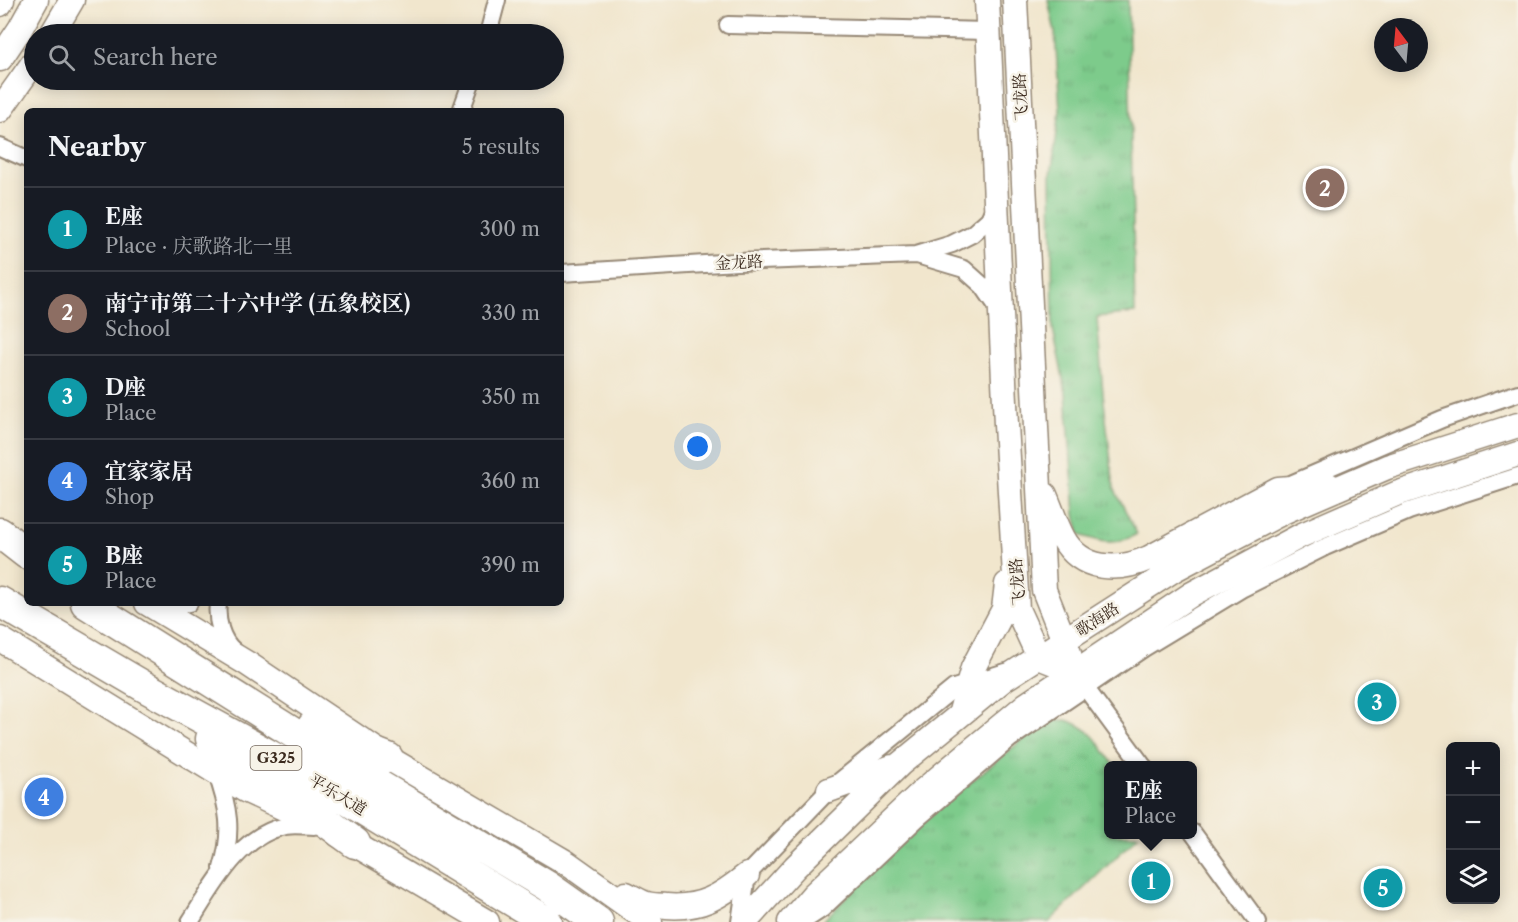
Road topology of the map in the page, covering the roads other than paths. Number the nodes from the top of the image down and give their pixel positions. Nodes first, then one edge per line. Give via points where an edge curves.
1 (36, 0) edge
2 (72, 0) edge
3 (497, 0) edge
4 (987, 0) edge
5 (1015, 0) edge
6 (58, 24) edge
7 (491, 24) edge
8 (728, 25) dead end
9 (988, 31) junction
10 (0, 59) edge
11 (24, 76) edge
12 (468, 90) edge
13 (462, 108) edge
14 (0, 110) edge
15 (0, 147) edge
16 (24, 158) edge
17 (997, 201) junction
18 (916, 255) junction
19 (564, 273) edge
20 (1002, 312) junction
21 (1518, 393) edge
22 (1518, 424) edge
23 (1518, 454) edge
24 (1518, 476) edge
25 (1039, 478) junction
26 (1350, 483) junction
27 (1278, 489) junction
28 (0, 522) edge
29 (0, 533) edge
30 (24, 534) edge
31 (1013, 537) junction
32 (24, 552) edge
33 (0, 556) edge
34 (24, 568) edge
35 (0, 602) edge
36 (91, 606) edge
37 (152, 606) edge
38 (218, 606) edge
39 (0, 617) edge
40 (0, 639) edge
41 (1065, 640) junction
42 (78, 649) junction
43 (1032, 662) junction
44 (249, 664) junction
45 (203, 677) junction
46 (1080, 680) junction
47 (969, 683) junction
48 (145, 687) junction
49 (960, 715) junction
50 (388, 758) junction
51 (1140, 761) edge
52 (900, 764) junction
53 (216, 772) junction
54 (829, 790) junction
55 (320, 826) junction
56 (1197, 838) edge
57 (355, 843) junction
58 (580, 872) junction
59 (220, 875) junction
60 (747, 875) junction
61 (190, 922) edge
62 (487, 922) edge
63 (547, 922) edge
64 (598, 922) edge
65 (650, 922) edge
66 (740, 922) edge
67 (745, 922) edge
68 (800, 922) edge
69 (1258, 922) edge

1 - 10 main road
2 - 6 main road
3 - 7 street
4 - 9 main road, 飞龙路
5 - 25 main road, 飞龙路
8 - 9 street
9 - 17 main road, 飞龙路
11 - 14 main road
12 - 13 street
15 - 16 street
17 - 18 street, 金龙路 via 989,219 972,234
17 - 20 main road, 飞龙路
18 - 19 street, 金龙路
18 - 20 street, 金龙路 via 964,268
20 - 31 main road, 飞龙路
21 - 27 street via 1442,419
22 - 26 main road, 歌海路
23 - 46 main road, 歌海路 via 1396,494 1302,535 1192,594
24 - 46 street via 1409,511 1324,547
25 - 27 main road via 1063,539 1076,555 1090,564 1116,568 1149,558
25 - 41 main road, 飞龙路 via 1044,590
26 - 27 main road
26 - 41 main road, 歌海路 via 1286,511 1175,569
28 - 30 main road
29 - 32 highway
31 - 43 main road, 飞龙路 via 1017,609
31 - 47 main road via 1004,609
33 - 34 highway
35 - 42 highway, 平乐大道 / G325
36 - 45 highway, 平乐大道
37 - 44 main road
38 - 44 street via 221,630 228,646
39 - 42 highway
40 - 53 main road
41 - 43 main road, 歌海路
41 - 46 main road, 飞龙路
42 - 48 highway, 平乐大道 / G325
43 - 46 main road
43 - 47 street
43 - 49 main road, 歌海路
44 - 50 main road
45 - 50 highway via 267,700 328,735
45 - 64 highway, 平乐大道 via 547,886
46 - 51 street
46 - 68 street via 916,819 822,909
46 - 68 main road, 歌海路 via 1026,705 924,790 813,895
47 - 49 main road
47 - 54 street via 954,688
48 - 57 highway via 242,764
48 - 63 highway, 平乐大道 / G325 via 313,779
49 - 52 main road, 歌海路
50 - 58 main road
52 - 54 main road
52 - 67 main road, 歌海路
53 - 55 main road
53 - 59 street via 228,808 230,833
54 - 60 street
55 - 57 main road
55 - 59 street via 274,830 238,854
56 - 69 street
57 - 62 main road
58 - 60 main road via 648,904 675,907 713,899
58 - 65 main road
59 - 61 street
60 - 66 street

